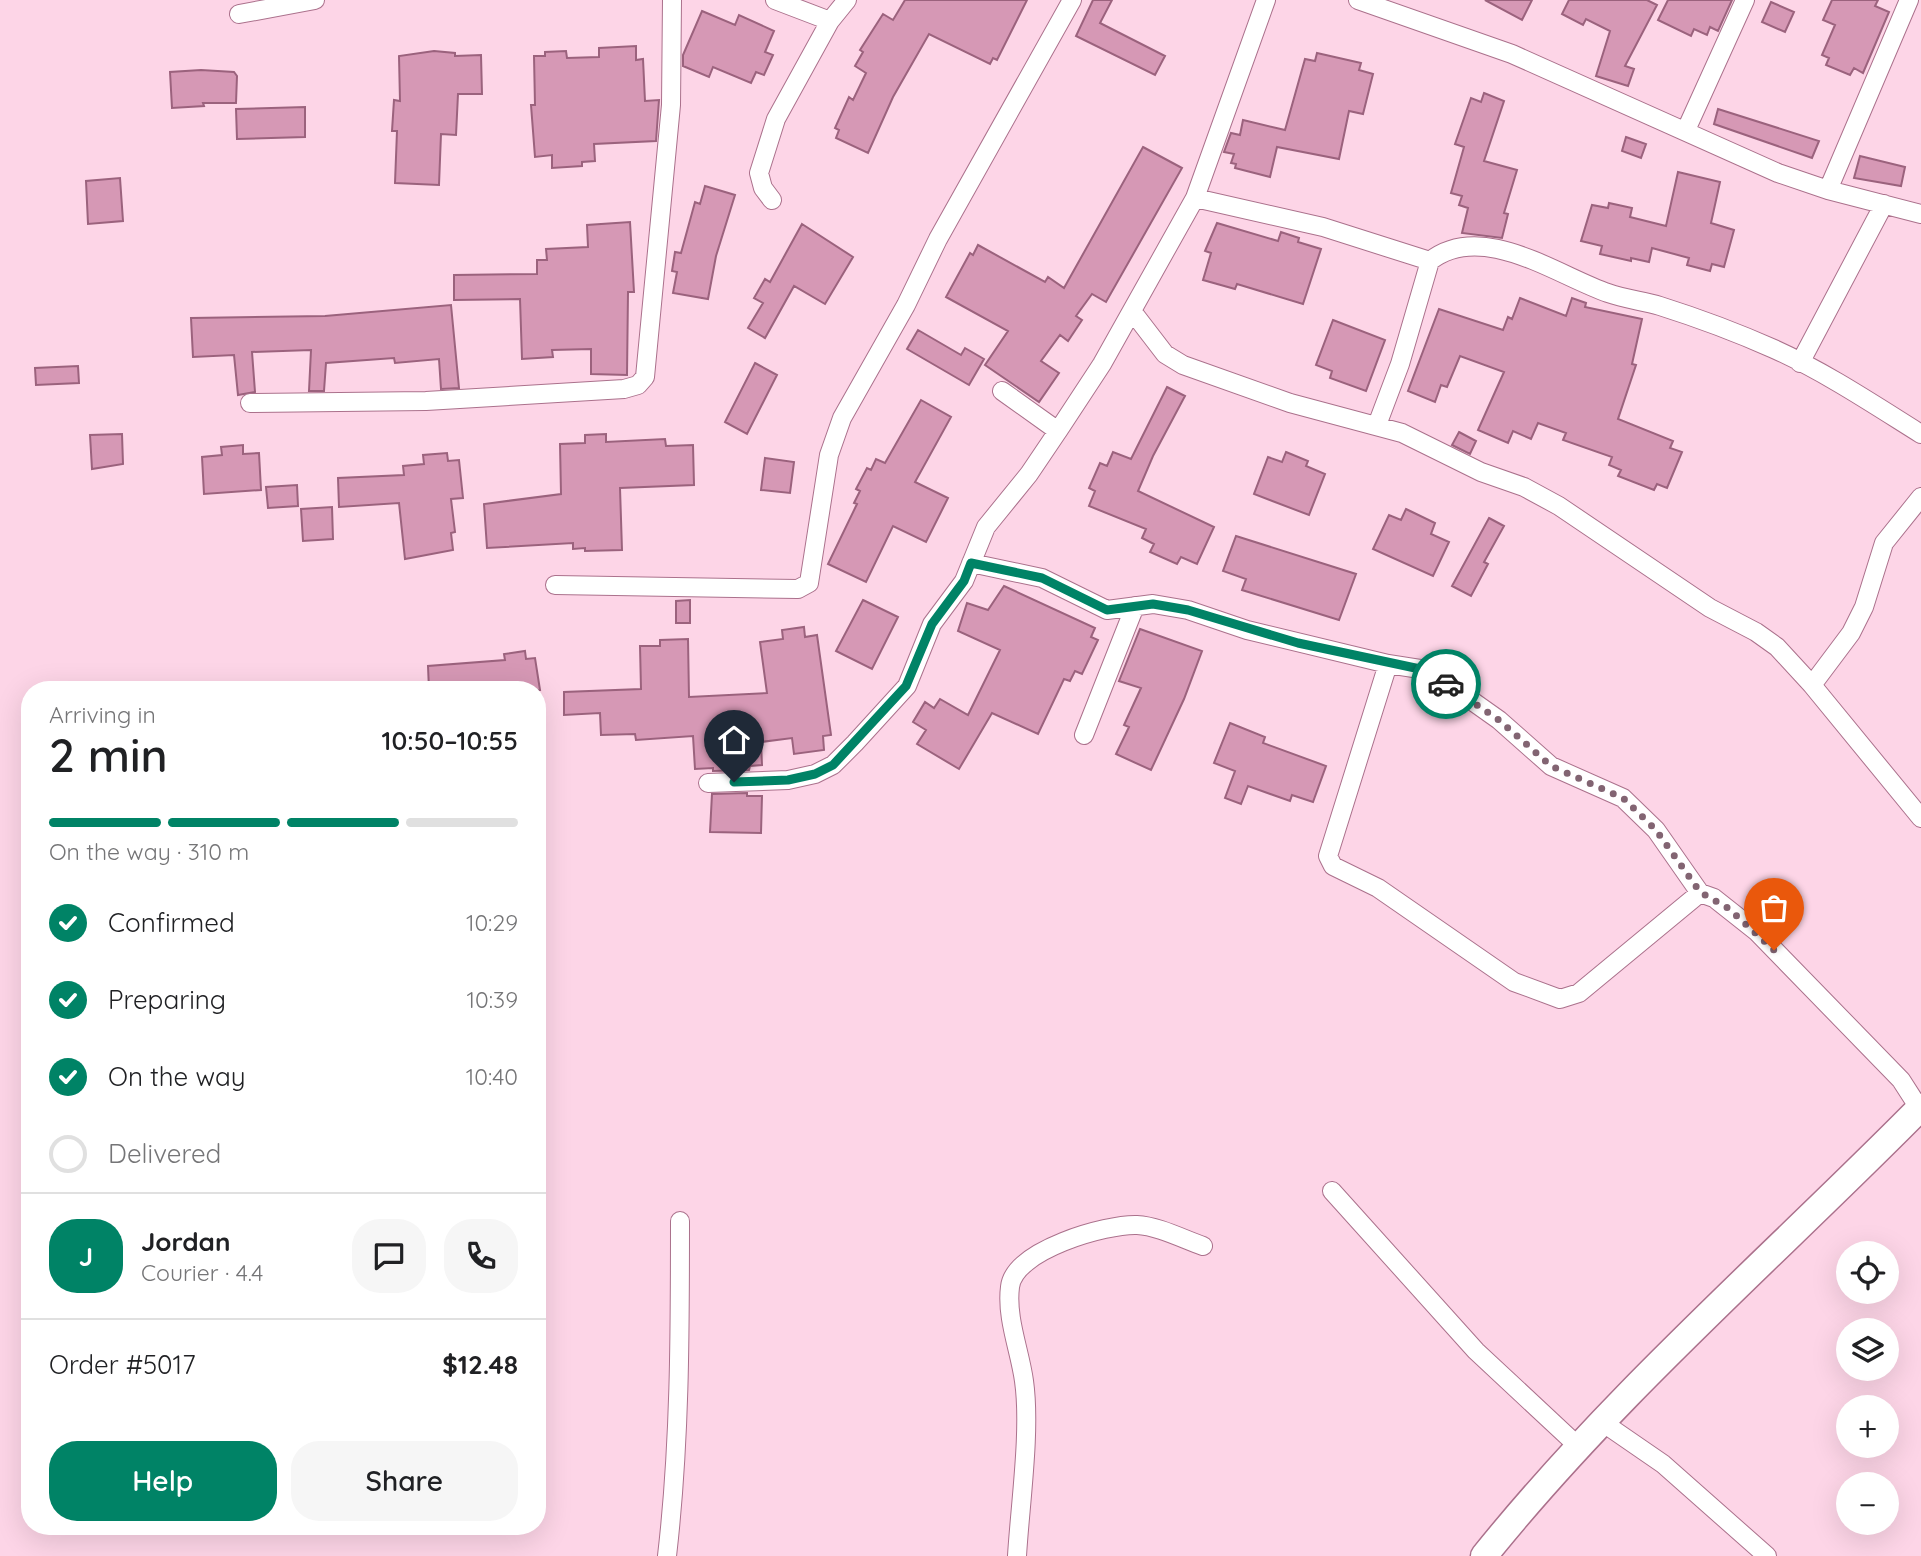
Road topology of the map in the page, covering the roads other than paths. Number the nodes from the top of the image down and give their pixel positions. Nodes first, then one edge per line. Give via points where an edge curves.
1 (315, 0) edge
2 (672, 0) edge
3 (775, 0) edge
4 (847, 0) edge
5 (1072, 0) edge
6 (1266, 0) edge
7 (1359, 0) edge
8 (1745, 0) edge
9 (1909, 0) edge
10 (239, 14) dead end
11 (830, 21) junction
12 (1686, 130) junction
13 (1828, 190) junction
14 (1195, 198) junction
15 (772, 200) dead end
16 (1884, 204) junction
17 (1921, 214) edge
18 (1430, 261) junction
19 (1132, 310) junction
20 (1800, 363) junction
21 (1002, 391) dead end
22 (250, 403) dead end
23 (1377, 425) junction
24 (1058, 431) junction
25 (1921, 434) edge
26 (1921, 497) edge
27 (971, 563) junction
28 (555, 585) dead end
29 (1135, 606) junction
30 (1388, 664) junction
31 (1812, 685) junction
32 (1084, 735) dead end
33 (708, 783) dead end
34 (1921, 818) edge
35 (1700, 892) junction
36 (1921, 1109) edge
37 (1332, 1191) dead end
38 (680, 1221) dead end
39 (1203, 1246) dead end
40 (1602, 1422) junction
41 (1580, 1448) junction
42 (667, 1556) edge
43 (1017, 1556) edge
44 (1484, 1556) edge
45 (1767, 1556) edge

1 - 10 street
2 - 22 street via 669,138 645,377 638,385 426,401
3 - 11 street
4 - 11 street
5 - 28 street via 842,418 829,455 809,583 798,589
6 - 14 street
7 - 12 street via 1512,54
8 - 12 street
9 - 13 street
11 - 15 street via 776,119 759,173
12 - 13 street via 1730,153
13 - 16 street
14 - 18 street via 1323,227
14 - 19 street
16 - 17 street
16 - 20 street
18 - 20 street via 1451,250 1474,248 1527,257 1609,293 1660,306
18 - 23 street
19 - 23 street via 1165,354 1183,365 1290,403
19 - 24 street
20 - 25 street
21 - 24 street
23 - 31 street via 1559,506 1710,608 1756,632 1777,647
24 - 27 street via 986,527
26 - 31 street via 1884,543 1851,633
27 - 29 street via 1042,578 1107,610
27 - 33 street via 964,581 932,624 906,686 833,765 788,780
29 - 30 street via 1188,610 1247,630
29 - 32 street
30 - 35 street via 1420,669 1499,720 1551,766 1623,798 1656,830
30 - 35 street via 1328,856 1333,866 1378,888 1514,982 1560,999 1579,993
31 - 34 street
35 - 36 street via 1757,932 1901,1080
36 - 40 street
37 - 41 street via 1476,1351
38 - 42 street via 676,1480
39 - 43 street via 1140,1225 1114,1226 1082,1233 1016,1272 1010,1286 1025,1410
40 - 41 street
40 - 45 street via 1663,1464
41 - 44 street via 1542,1485

